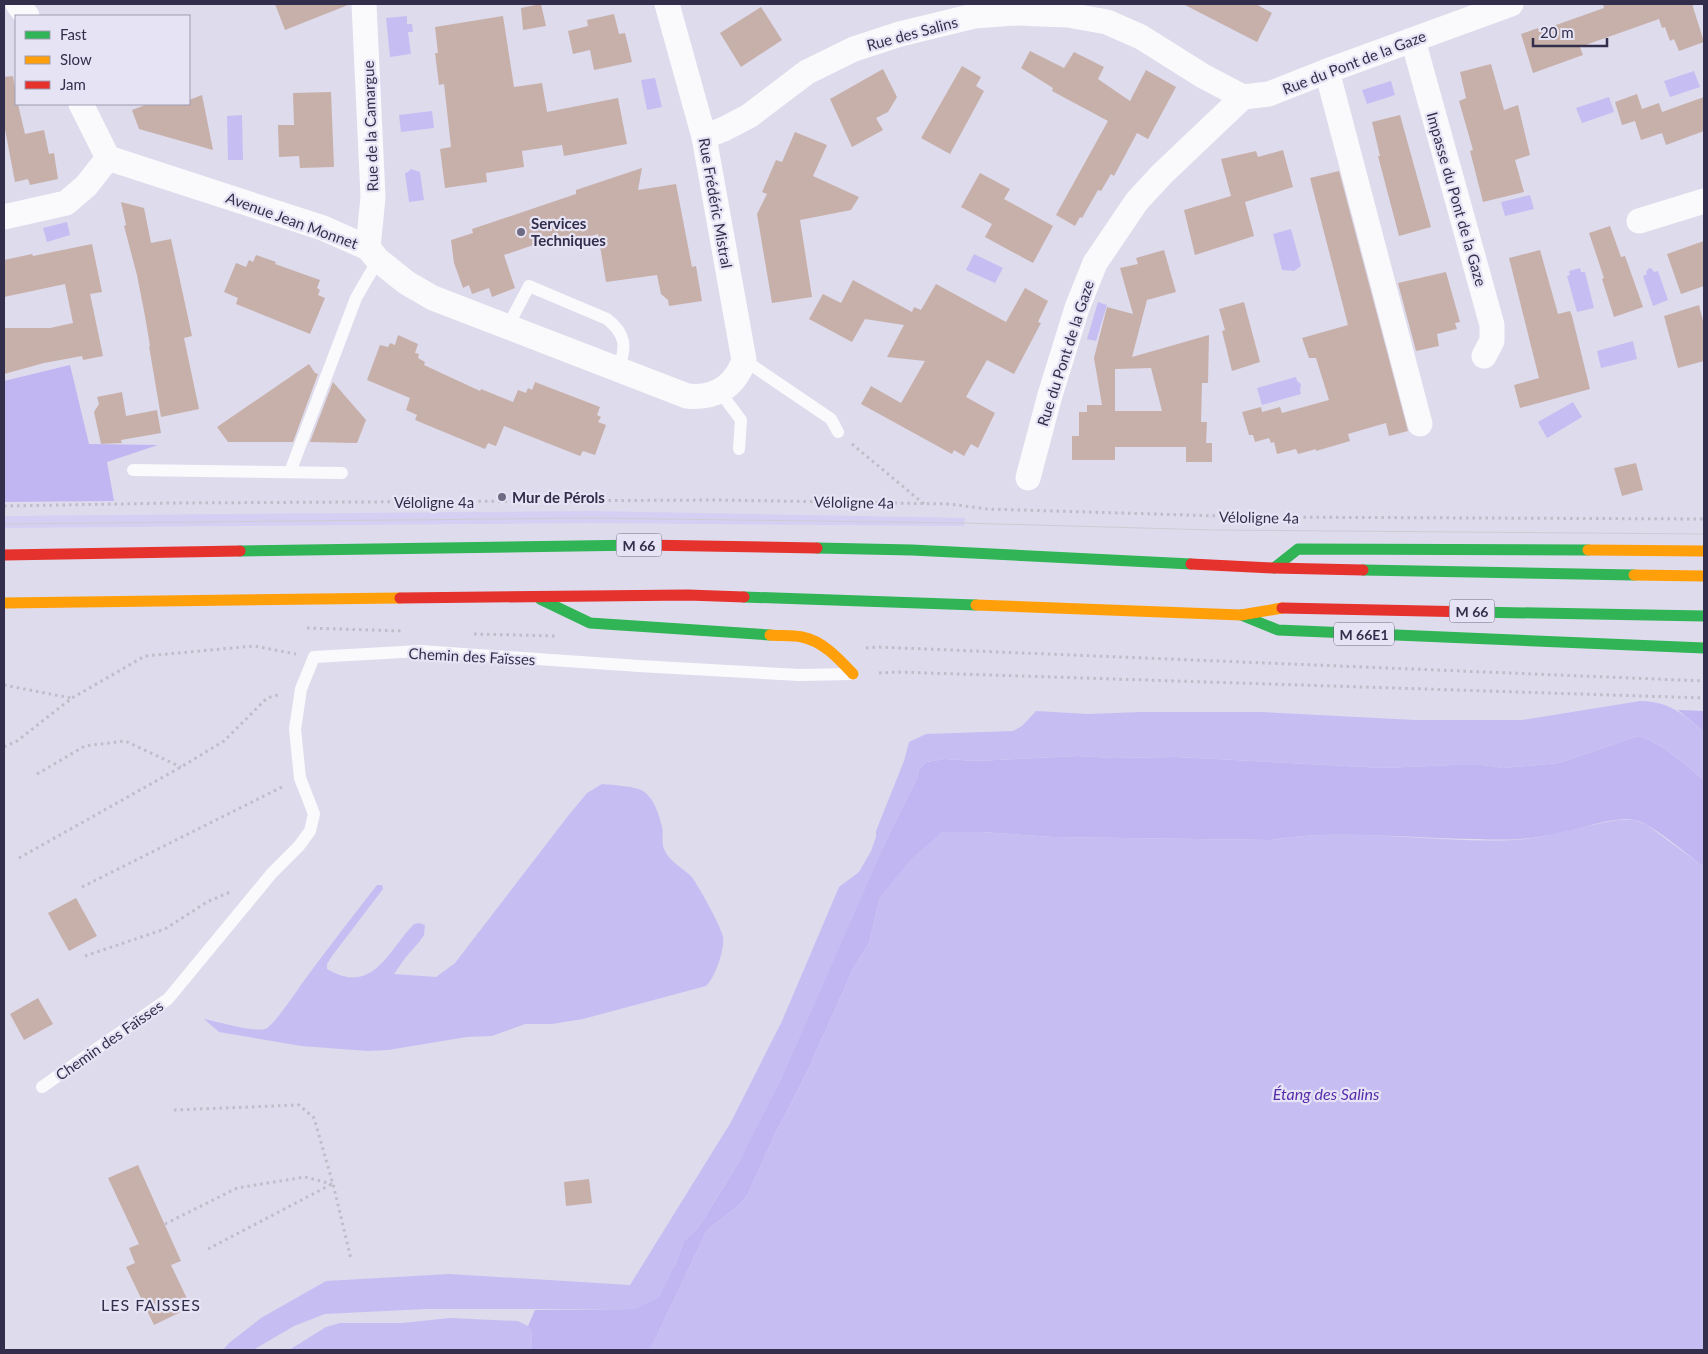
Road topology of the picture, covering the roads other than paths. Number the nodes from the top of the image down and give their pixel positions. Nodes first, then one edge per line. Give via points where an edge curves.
1 (18, 4) edge
2 (364, 4) edge
3 (667, 4) edge
4 (1511, 4) edge
5 (1459, 12) edge
6 (26, 15) edge
7 (1413, 40) junction
8 (1327, 71) junction
9 (1243, 97) junction
10 (82, 105) edge
11 (704, 137) junction
12 (108, 158) junction
13 (1704, 201) edge
14 (4, 217) edge
15 (1640, 221) dead end
16 (373, 254) junction
17 (508, 326) junction
18 (1484, 356) dead end
19 (744, 360) junction
20 (618, 369) junction
21 (718, 393) junction
22 (1420, 424) dead end
23 (838, 432) road end
24 (739, 450) dead end
25 (133, 470) dead end
26 (290, 472) junction
27 (342, 473) dead end
28 (1028, 478) dead end
29 (1704, 551) edge
30 (4, 555) edge
31 (1274, 568) junction
32 (1704, 576) edge
33 (534, 596) junction
34 (4, 603) edge
35 (1241, 615) junction
36 (1704, 616) edge
37 (1704, 648) edge
38 (853, 674) joint
39 (42, 1087) dead end

1 - 6 street
2 - 16 street, Rue de la Camargue
3 - 11 street, Rue Frédéric Mistral
4 - 5 street, Rue du Pont de la Gaze
5 - 7 street, Rue du Pont de la Gaze
7 - 8 street, Rue du Pont de la Gaze
7 - 18 street, Impasse du Pont de la Gaze via 1492,325 1492,341
8 - 9 street, Rue du Pont de la Gaze via 1269,94
8 - 22 street
9 - 11 street, Rue des Salins via 1141,37 1107,22 1068,15 1014,12 974,16 854,49 807,72 749,116
9 - 28 street, Rue du Pont de la Gaze via 1137,201 1096,263 1077,308
10 - 12 street
11 - 19 street, Rue Frédéric Mistral
12 - 14 street via 86,186 66,203
12 - 16 street, Avenue Jean Monnet via 323,228
13 - 15 street
16 - 17 street, Avenue Jean Monnet via 407,283 433,298
16 - 26 lane
17 - 20 street, Avenue Jean Monnet
17 - 20 lane via 529,286 607,319 618,327 624,342
19 - 21 street via 730,383
19 - 23 lane via 830,419
20 - 21 street, Avenue Jean Monnet via 687,396
21 - 24 lane via 741,420
25 - 26 lane
26 - 27 lane
29 - 31 main road via 1298,549
30 - 31 main road, M 66 via 659,545 912,550
31 - 32 main road, M 66
33 - 34 main road, M 66
33 - 35 main road, M 66 via 688,595
33 - 38 main road, M 66 via 590,623 802,637 824,646
35 - 36 main road, M 66 via 1282,608
35 - 37 main road, M 66E1 via 1278,630
38 - 39 lane, Chemin des Faïsses via 789,674 420,651 314,657 301,689 295,729 300,778 314,814 310,831 168,999

